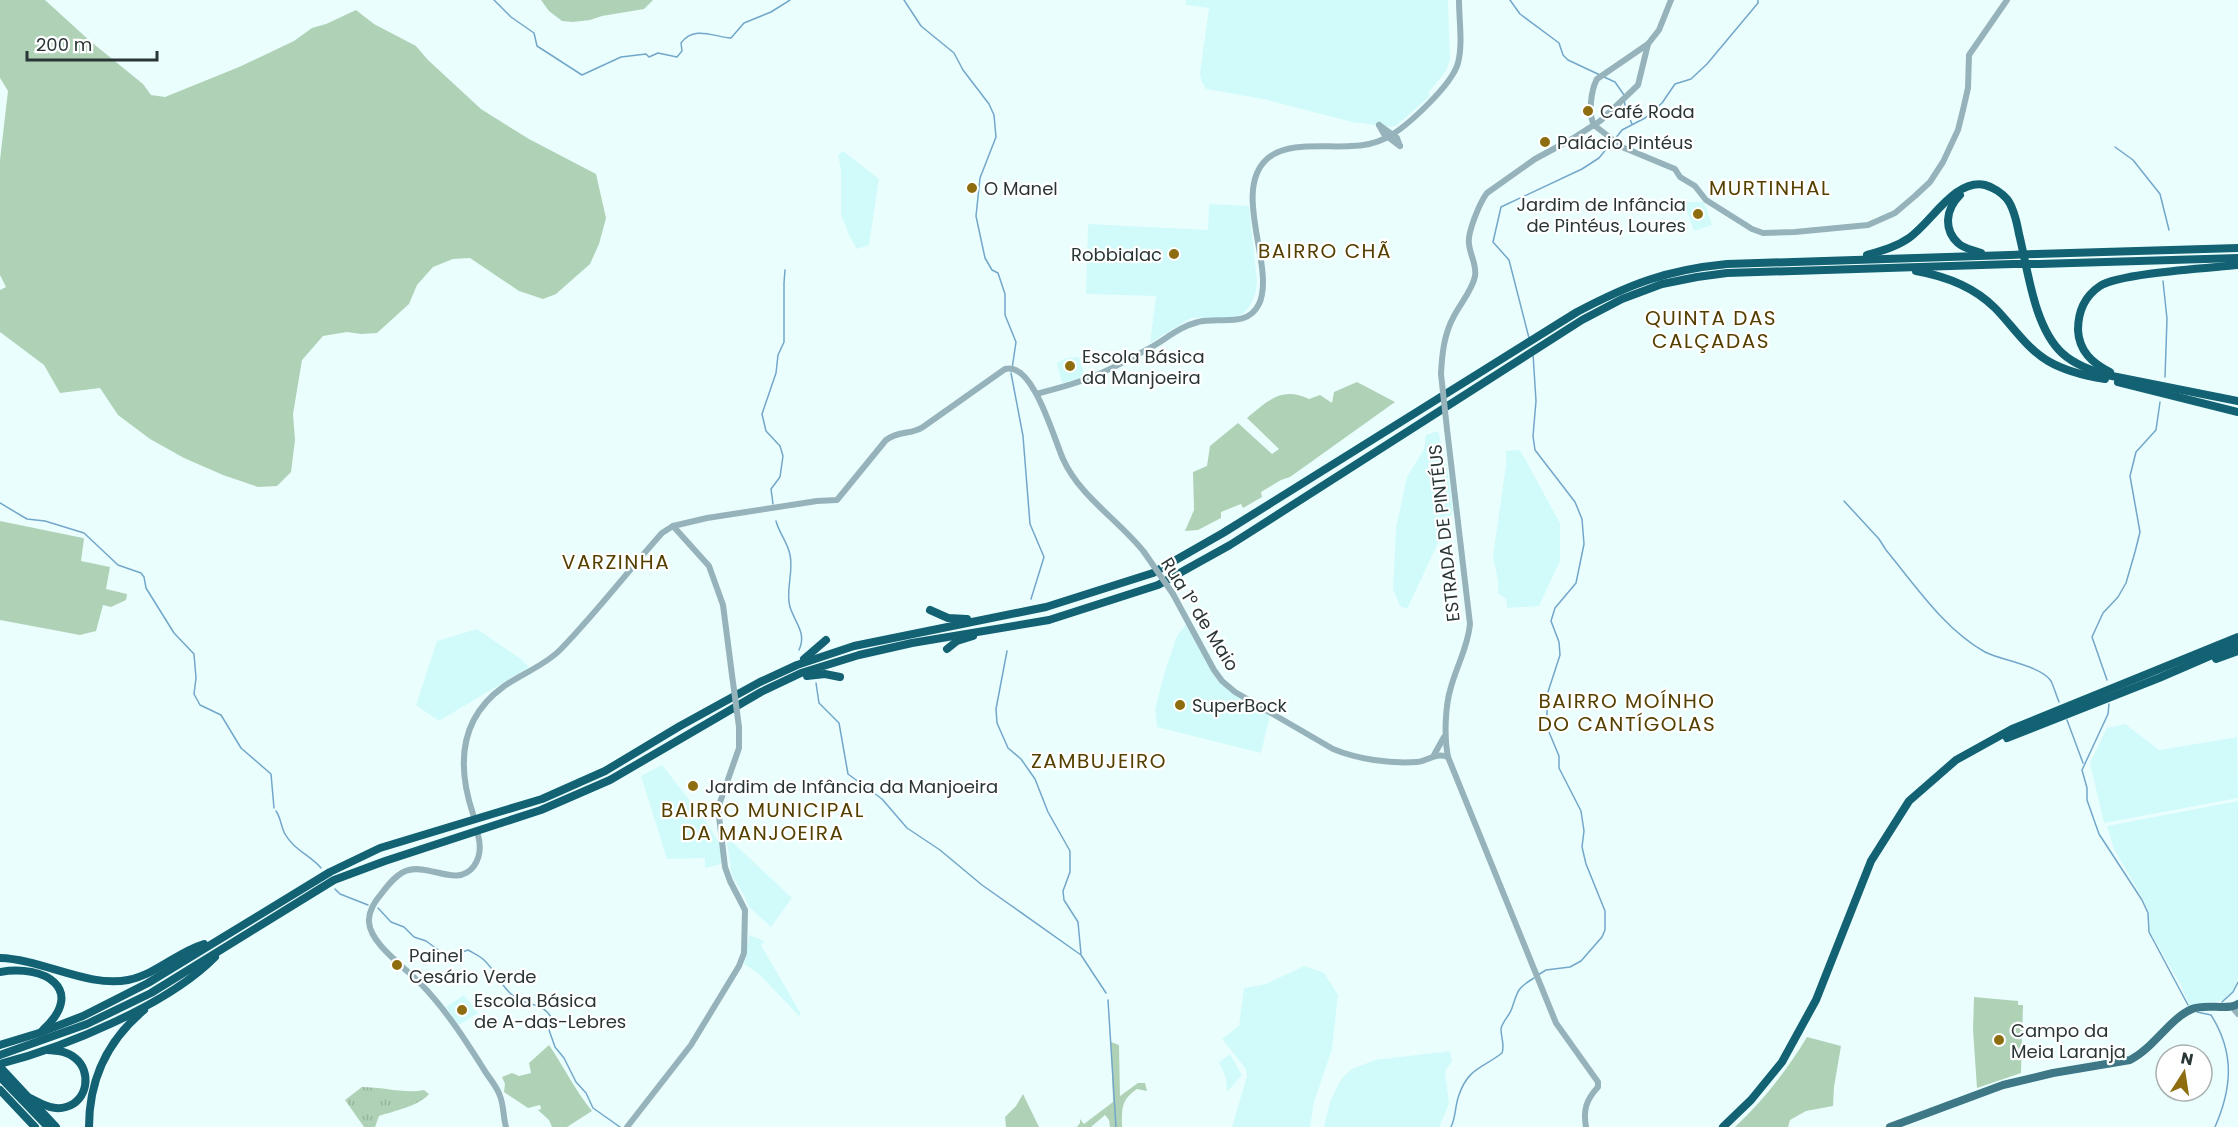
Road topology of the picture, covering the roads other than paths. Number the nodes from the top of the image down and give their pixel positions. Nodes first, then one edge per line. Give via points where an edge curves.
1 (1459, 0) edge
2 (1671, 0) edge
3 (2007, 0) edge
4 (1648, 44) junction
5 (1594, 125) junction
6 (2238, 248) edge
7 (1987, 255) junction
8 (1858, 258) junction
9 (2238, 258) edge
10 (2038, 259) junction
11 (2011, 260) junction
12 (2238, 265) edge
13 (1898, 268) junction
14 (2106, 379) junction
15 (2130, 379) junction
16 (1036, 394) junction
17 (2238, 400) edge
18 (2238, 412) edge
19 (673, 526) junction
20 (930, 610) dead end
21 (1006, 615) junction
22 (1004, 627) junction
23 (2238, 637) edge
24 (826, 640) dead end
25 (2238, 644) edge
26 (947, 649) dead end
27 (2238, 651) edge
28 (772, 677) junction
29 (840, 677) dead end
30 (2159, 678) junction
31 (781, 683) junction
32 (1446, 731) junction
33 (1434, 755) junction
34 (1448, 757) junction
35 (473, 814) dead end
36 (478, 835) dead end
37 (215, 941) junction
38 (226, 946) junction
39 (0, 958) edge
40 (23, 962) junction
41 (0, 963) edge
42 (0, 972) edge
43 (154, 1001) junction
44 (2236, 1009) edge
45 (39, 1033) junction
46 (0, 1045) edge
47 (45, 1050) junction
48 (0, 1055) edge
49 (0, 1065) edge
50 (4, 1077) edge
51 (0, 1090) edge
52 (30, 1098) junction
53 (35, 1127) edge
54 (48, 1127) edge
55 (56, 1127) edge
56 (89, 1127) edge
57 (506, 1127) edge
58 (627, 1127) edge
59 (1586, 1127) edge
60 (1723, 1127) edge
61 (1731, 1127) edge
62 (1890, 1127) edge

1 - 16 street via 1461,46 1454,72 1436,96 1390,136 1353,146 1293,148 1267,158 1256,172 1254,213 1263,288 1259,304 1251,314 1244,319 1199,321 1089,378
2 - 4 street via 1659,30
3 - 5 street via 1969,55 1963,110 1943,162 1930,182 1895,213 1868,225 1763,233 1752,229 1706,200 1675,169 1639,155
4 - 5 street, ESTRADA DE PINTÉUS via 1638,85
4 - 5 street via 1600,75 1593,85
5 - 32 street, ESTRADA DE PINTÉUS, bridge via 1487,193 1468,242 1475,278 1449,328 1441,374 1470,624 1466,649 1450,688
6 - 10 highway
7 - 8 highway
7 - 11 highway
7 - 14 highway via 1957,243 1947,224 1953,201 1970,190 1988,190 2007,209 2045,338 2075,367
8 - 15 highway via 1908,238 1967,186 1986,185 2008,201 2016,219 2048,336 2076,363
8 - 21 highway via 1696,267 1619,290 1153,573 1046,607
9 - 10 highway
10 - 11 highway, bridge
11 - 13 highway
12 - 15 highway via 2121,279 2101,286 2087,298 2078,315 2082,348 2093,362
13 - 14 highway via 1966,286 1994,306 2026,343 2047,360
13 - 22 highway via 1726,273 1662,284 1622,299 1582,320 1230,544 1158,585 1050,620
14 - 18 highway
15 - 17 highway
16 - 19 street, Rua 1º de Maio via 1024,375 1012,368 1002,370 916,431 896,433 886,440 837,500
16 - 33 street, Rua 1º de Maio, bridge via 1073,476 1144,552 1173,594 1222,681 1347,755 1419,762
19 - 35 street via 662,533 560,650 486,701 474,721 464,752 463,774
19 - 58 street, bridge via 709,566 723,605 739,748 718,808 725,867 745,910 744,953 691,1045
20 - 21 highway via 960,620
21 - 28 highway via 854,646
22 - 26 highway
22 - 31 highway via 859,655
23 - 60 highway via 2012,729 1956,760 1909,801 1871,861 1816,1000 1782,1062
24 - 28 highway via 807,657
25 - 30 highway
27 - 30 highway
28 - 37 highway via 605,771 542,799 380,848 330,872
29 - 31 highway via 814,675
30 - 61 highway via 2014,734 1958,765 1912,805 1875,864 1820,1003 1786,1066
31 - 38 highway via 610,780 541,810 334,880
32 - 33 street
32 - 34 street, ESTRADA DE PINTÉUS
33 - 34 street, Rua 1º de Maio
34 - 59 street, ESTRADA DE PINTÉUS via 1556,1023 1598,1082 1584,1108
36 - 57 street via 480,849 471,869 452,876 409,869 391,882 369,919 378,943 453,1021 500,1095
37 - 40 highway via 127,980 96,980
37 - 45 highway via 148,983
38 - 43 highway via 188,981
38 - 48 highway via 151,993 87,1024
39 - 40 highway
40 - 41 highway
42 - 45 highway via 26,970 54,981 60,992 59,1012
43 - 47 highway
43 - 56 highway via 108,1050 90,1097
44 - 62 main road via 2207,1006 2189,1010 2142,1054 2122,1062 2003,1086
45 - 46 highway
47 - 49 highway
47 - 52 highway via 77,1058 84,1068 86,1086 68,1107 53,1108
49 - 50 highway
50 - 52 highway
50 - 54 highway
51 - 53 highway
52 - 55 highway

